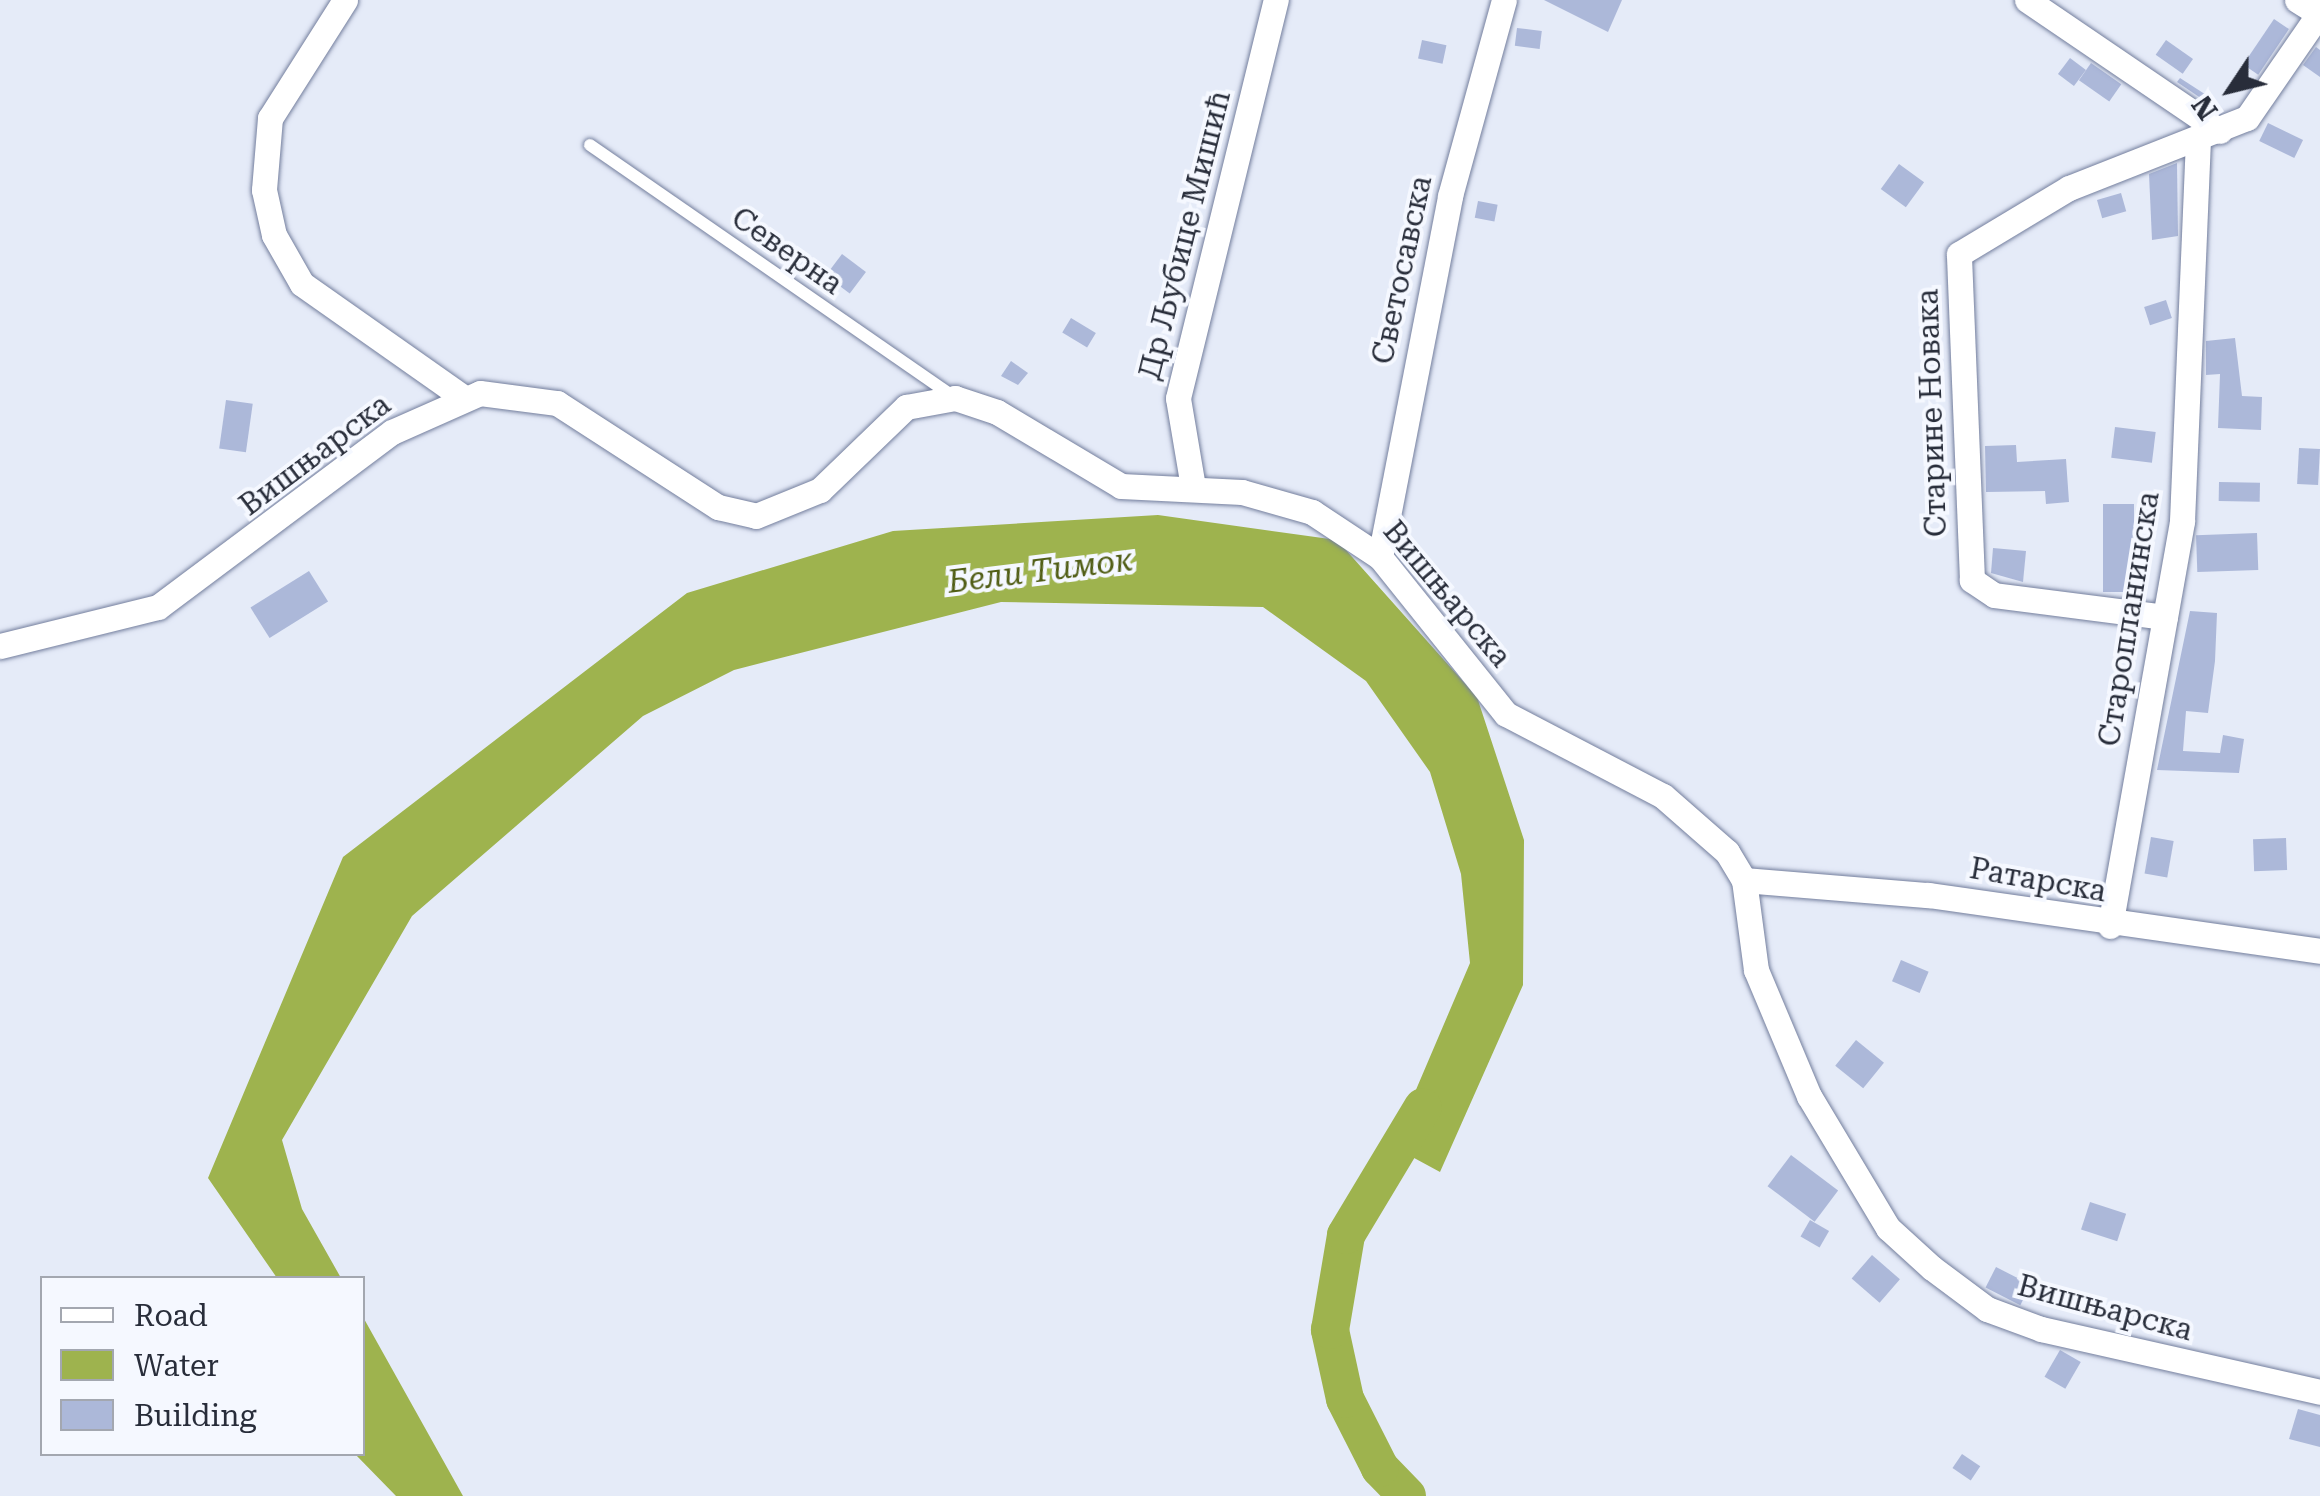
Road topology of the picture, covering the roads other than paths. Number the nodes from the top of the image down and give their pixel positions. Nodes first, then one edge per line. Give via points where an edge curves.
1 (345, 0) edge
2 (1276, 0) edge
3 (1504, 0) edge
4 (2027, 0) edge
5 (2297, 0) edge
6 (2320, 12) edge
7 (2210, 136) junction
8 (590, 145) dead end
9 (460, 395) junction
10 (955, 398) junction
11 (1193, 486) junction
12 (1380, 557) junction
13 (2165, 617) junction
14 (0, 646) edge
15 (1744, 880) junction
16 (2110, 926) junction
17 (2320, 951) edge
18 (2320, 1392) edge

1 - 9 street via 270,118 264,190 274,235 302,284
2 - 11 street, Др Љубице Мишић via 1178,398
3 - 12 street, Светосавска via 1450,196
4 - 7 street
5 - 6 street
6 - 7 street, Старине Новака via 2256,112
7 - 13 street, Старопланинска via 2182,521
7 - 13 street, Старине Новака via 2069,188 1959,254 1972,580 1994,595
8 - 10 lane, Северна
9 - 10 street, Вишњарска via 557,403 695,494 756,516 820,490 906,407
9 - 14 street, Вишњарска via 392,432 158,607
10 - 11 street, Вишњарска via 998,412 1121,486
11 - 12 street, Вишњарска via 1312,512
12 - 15 street, Вишњарска via 1506,714 1663,796 1708,832
13 - 16 street, Старопланинска
15 - 16 street, Ратарска via 1966,899
15 - 18 street, Вишњарска via 1756,970 1809,1096 1868,1200 1932,1268 1987,1309 2041,1329
16 - 17 street, Ратарска

